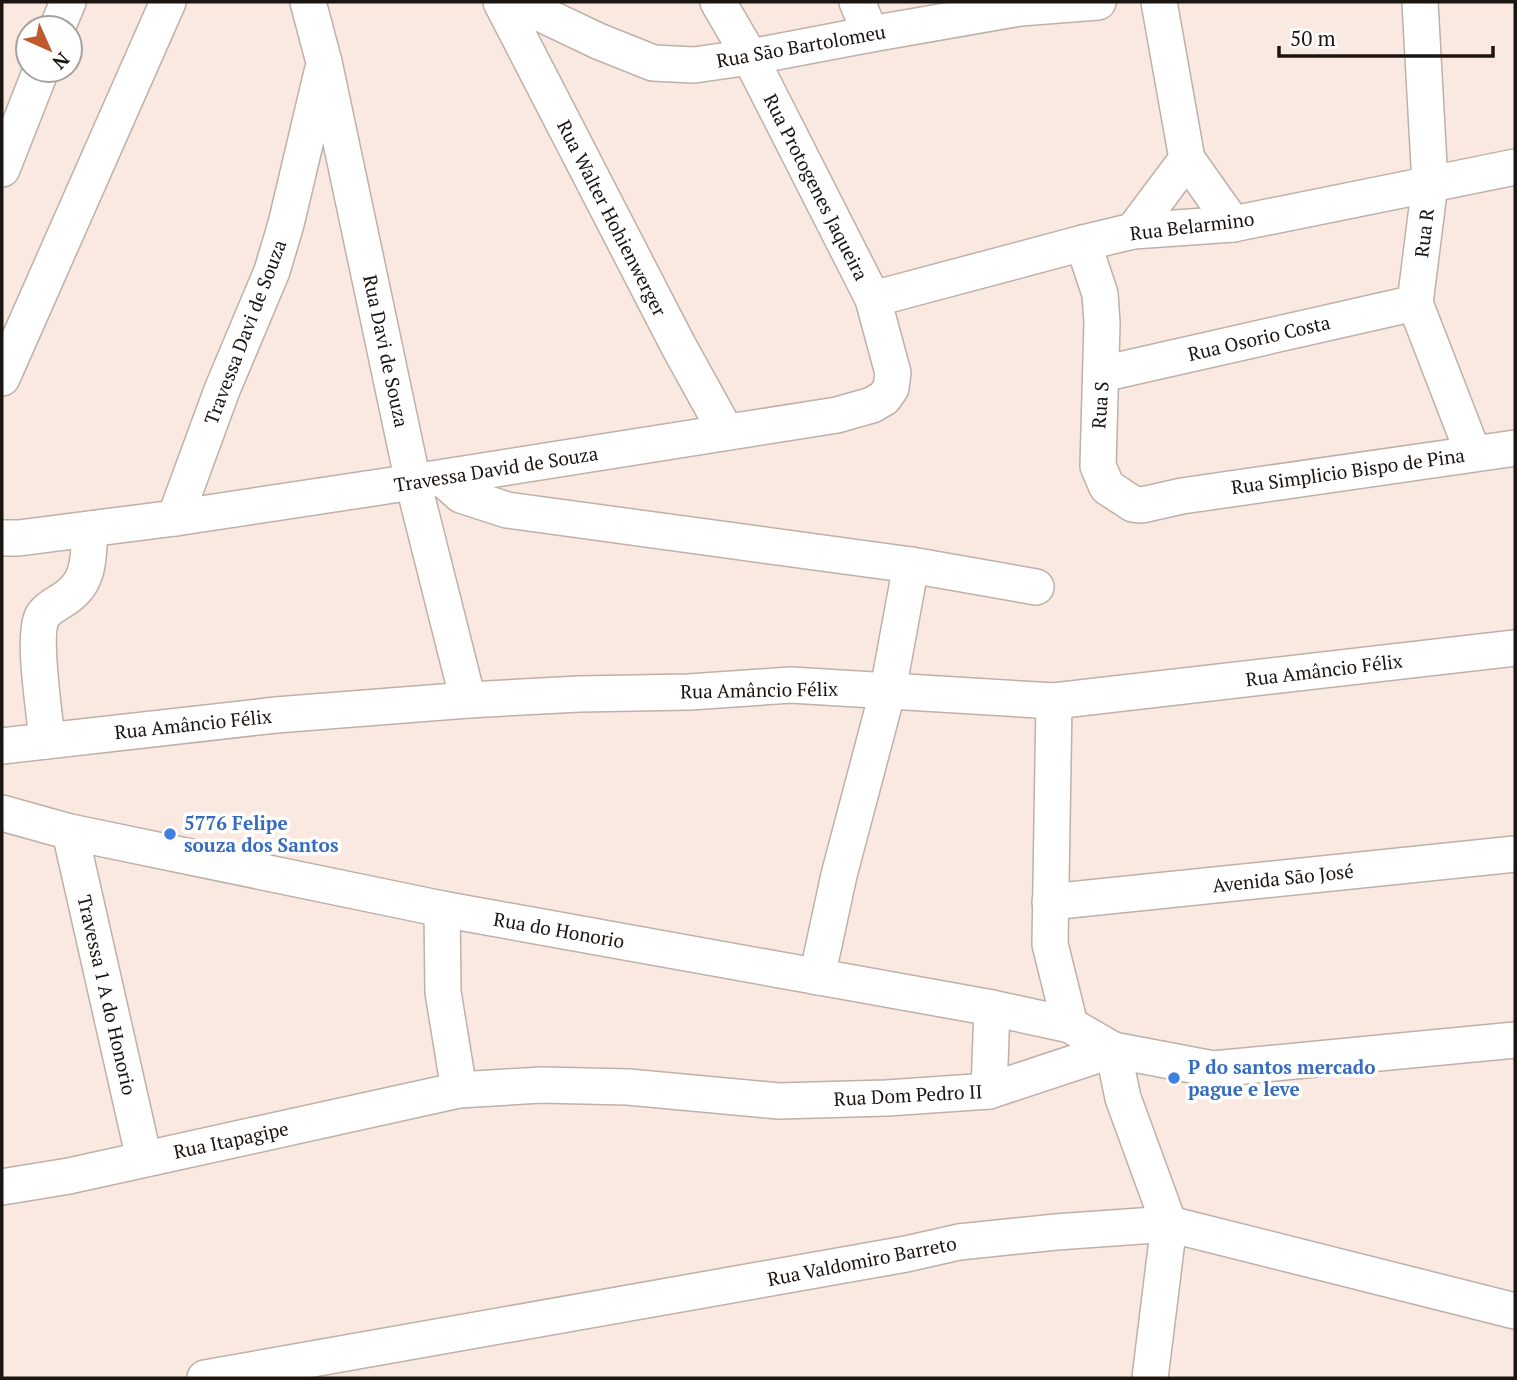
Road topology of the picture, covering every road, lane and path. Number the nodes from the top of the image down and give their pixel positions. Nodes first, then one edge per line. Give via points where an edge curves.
1 (168, 2) edge
2 (308, 2) edge
3 (501, 2) edge
4 (516, 2) edge
5 (718, 2) edge
6 (857, 2) edge
7 (1098, 2) edge
8 (1159, 2) edge
9 (1420, 2) edge
10 (1019, 5) edge
11 (871, 34) junction
12 (750, 57) junction
13 (324, 62) junction
14 (35, 84) edge
15 (1187, 159) junction
16 (1515, 167) edge
17 (2, 169) edge
18 (1430, 184) junction
19 (1233, 224) junction
20 (1133, 231) junction
21 (1083, 243) junction
22 (873, 299) junction
23 (1415, 303) junction
24 (1102, 374) junction
25 (2, 378) edge
26 (726, 432) junction
27 (1515, 448) edge
28 (1473, 453) junction
29 (428, 480) junction
30 (1182, 496) joint
31 (176, 518) junction
32 (90, 529) junction
33 (2, 538) edge
34 (911, 565) junction
35 (1036, 587) dead end
36 (1515, 648) edge
37 (888, 691) junction
38 (468, 700) junction
39 (1054, 701) junction
40 (47, 741) junction
41 (2, 746) edge
42 (2, 814) edge
43 (71, 832) junction
44 (1515, 853) edge
45 (1050, 902) junction
46 (442, 909) junction
47 (817, 977) junction
48 (992, 1008) junction
49 (1070, 1025) junction
50 (1515, 1040) edge
51 (1113, 1050) junction
52 (459, 1090) junction
53 (989, 1091) junction
54 (145, 1158) junction
55 (2, 1187) edge
56 (1169, 1224) junction
57 (1515, 1311) edge
58 (205, 1378) edge
59 (1146, 1378) edge

1 - 25 street
2 - 13 street, Rua Davi de Souza
3 - 26 street, Rua Walter Hohienwerger
4 - 12 street, Rua São Bartolomeu via 653,63 694,65
5 - 12 street, Rua Protogenes Jaqueira
6 - 11 street
7 - 10 street, Rua São Bartolomeu
8 - 15 street
9 - 18 street, Rua R
10 - 11 street, Rua São Bartolomeu
11 - 12 street, Rua São Bartolomeu
12 - 22 street, Rua Protogenes Jaqueira
13 - 29 street, Rua Davi de Souza
13 - 31 street, Travessa Davi de Souza via 272,271
14 - 17 street
15 - 19 street
15 - 20 street
16 - 18 street, Rua Belarmino
18 - 19 street, Rua Belarmino
18 - 23 street, Rua R
19 - 20 street, Rua Belarmino
20 - 21 street, Rua Belarmino
21 - 22 street, Rua Belarmino
21 - 24 street, Rua S via 1100,294
22 - 26 street, Travessa David de Souza via 893,373 884,398 837,415
23 - 24 street, Rua Osorio Costa
23 - 28 street, Rua R
24 - 30 street, Rua S via 1098,466 1107,487 1133,504
26 - 29 street, Travessa David de Souza
27 - 28 street, Rua Simplicio Bispo de Pina
28 - 30 street, Rua Simplicio Bispo de Pina
29 - 31 street, Travessa David de Souza
29 - 34 street via 506,510
29 - 38 street, Rua Davi de Souza
31 - 32 street, Travessa David de Souza
32 - 33 street, Travessa David de Souza
32 - 40 street via 86,575 43,617 37,635
34 - 35 street
34 - 37 street
36 - 39 street, Rua Amâncio Félix
37 - 38 street, Rua Amâncio Félix via 791,685
37 - 39 street, Rua Amâncio Félix
37 - 47 street
38 - 40 street, Rua Amâncio Félix via 276,715
39 - 45 street
40 - 41 street, Rua Amâncio Félix
42 - 43 street, Rua do Honorio
43 - 46 street, Rua do Honorio
43 - 54 street, Travessa 1 A do Honorio
44 - 45 street, Avenida São José
45 - 49 street via 1049,944
46 - 47 street, Rua do Honorio
46 - 52 street via 443,992
47 - 48 street, Rua do Honorio
48 - 49 street, Rua do Honorio
48 - 53 street
49 - 51 street, Rua do Honorio
50 - 51 street, Rua Dom Pedro II via 1213,1069
51 - 53 street, Rua Dom Pedro II
51 - 56 street via 1123,1098
52 - 53 street, Rua Dom Pedro II via 541,1085 628,1087 779,1101
52 - 54 street, Rua Itapagipe
54 - 55 street, Rua Itapagipe
56 - 57 street, Rua Valdomiro Barreto
56 - 58 street, Rua Valdomiro Barreto via 959,1242
56 - 59 street

